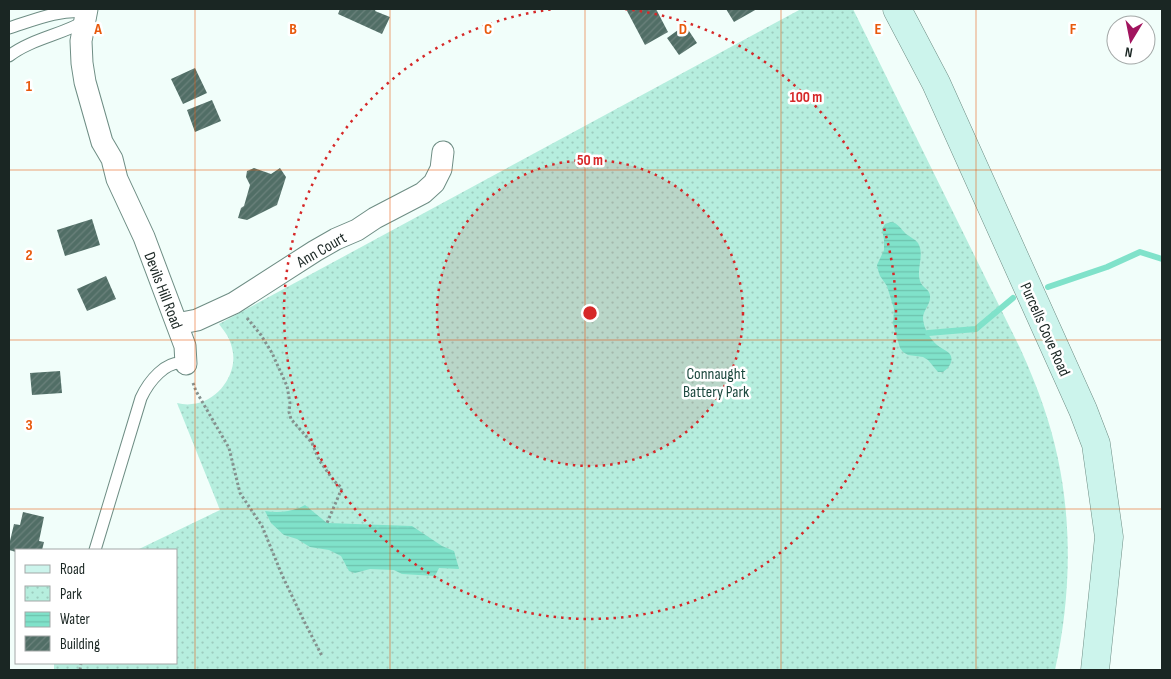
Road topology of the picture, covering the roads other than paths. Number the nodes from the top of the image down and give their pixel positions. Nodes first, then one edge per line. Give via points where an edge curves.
1 (897, 9) edge
2 (86, 14) edge
3 (9, 28) edge
4 (9, 56) edge
5 (443, 152) dead end
6 (177, 324) junction
7 (186, 364) joint
8 (95, 549) edge
9 (1095, 670) edge

1 - 9 main road, Purcells Cove Road via 936,84 1096,444 1109,537
2 - 3 lane via 73,10 55,13
2 - 4 lane via 72,28 27,44
2 - 6 street, Devils Hill Road via 81,41 85,82 102,142 112,159 117,179 144,237
5 - 6 street, Ann Court via 438,176 423,193 315,250 231,305 197,320
6 - 7 street, Devils Hill Road via 186,346
7 - 8 lane via 172,364 155,376 141,398

